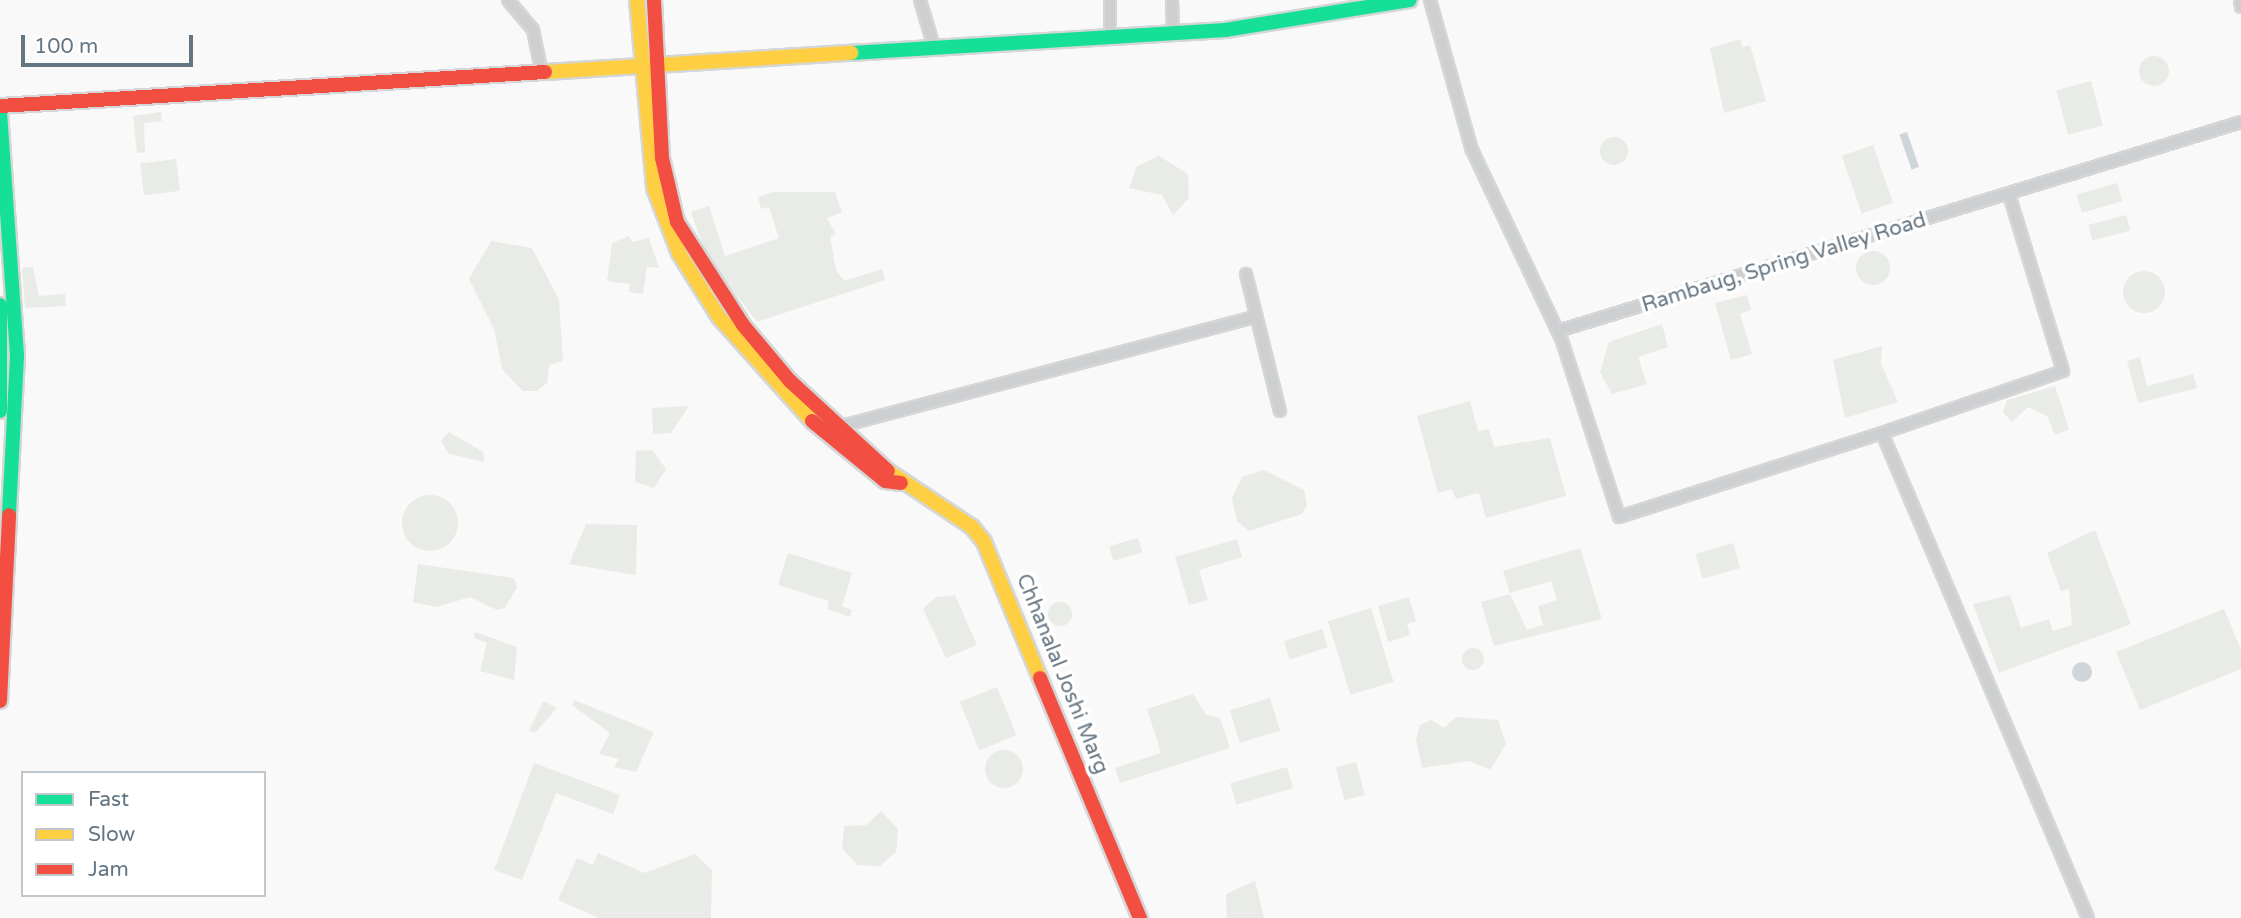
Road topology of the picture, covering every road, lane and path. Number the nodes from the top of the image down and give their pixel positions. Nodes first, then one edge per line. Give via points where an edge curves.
1 (508, 0) edge
2 (637, 0) edge
3 (654, 0) edge
4 (920, 0) edge
5 (1110, 0) edge
6 (1172, 0) edge
7 (1410, 0) edge
8 (1430, 0) edge
9 (2240, 0) edge
10 (2241, 7) edge
11 (1173, 33) junction
12 (1110, 36) junction
13 (934, 47) junction
14 (657, 67) junction
15 (642, 68) junction
16 (542, 74) junction
17 (0, 106) edge
18 (0, 112) edge
19 (2241, 122) edge
20 (1, 141) edge
21 (2009, 194) junction
22 (666, 213) junction
23 (6, 268) edge
24 (1246, 274) dead end
25 (0, 305) edge
26 (1255, 317) junction
27 (1558, 331) junction
28 (0, 411) edge
29 (1280, 411) dead end
30 (838, 427) junction
31 (1882, 433) junction
32 (901, 483) junction
33 (0, 701) edge
34 (1140, 918) edge
35 (2088, 918) edge

1 - 16 street via 533,30
2 - 15 street, Chhanalal Joshi Marg
3 - 14 street, Chhanalal Joshi Marg
4 - 13 street
5 - 12 street
6 - 11 street
7 - 11 street
8 - 27 street via 1472,150
9 - 10 street
11 - 12 street
12 - 13 street
13 - 14 street
14 - 15 street
14 - 22 street, Chhanalal Joshi Marg
15 - 16 street
15 - 22 street, Chhanalal Joshi Marg
16 - 17 street
18 - 20 street
19 - 21 street, Rambaug, Spring Valley Road
20 - 23 street
21 - 27 street, Rambaug, Spring Valley Road
21 - 31 street via 2063,371
22 - 30 street, Chhanalal Joshi Marg via 743,325
22 - 32 street, Chhanalal Joshi Marg via 719,317 762,369 822,432 885,481
23 - 33 street via 17,356
24 - 26 street
25 - 28 street
26 - 29 street
26 - 30 street
27 - 31 street via 1619,517
30 - 32 street, Chhanalal Joshi Marg
31 - 35 street
32 - 34 street, Chhanalal Joshi Marg via 972,527 989,550

